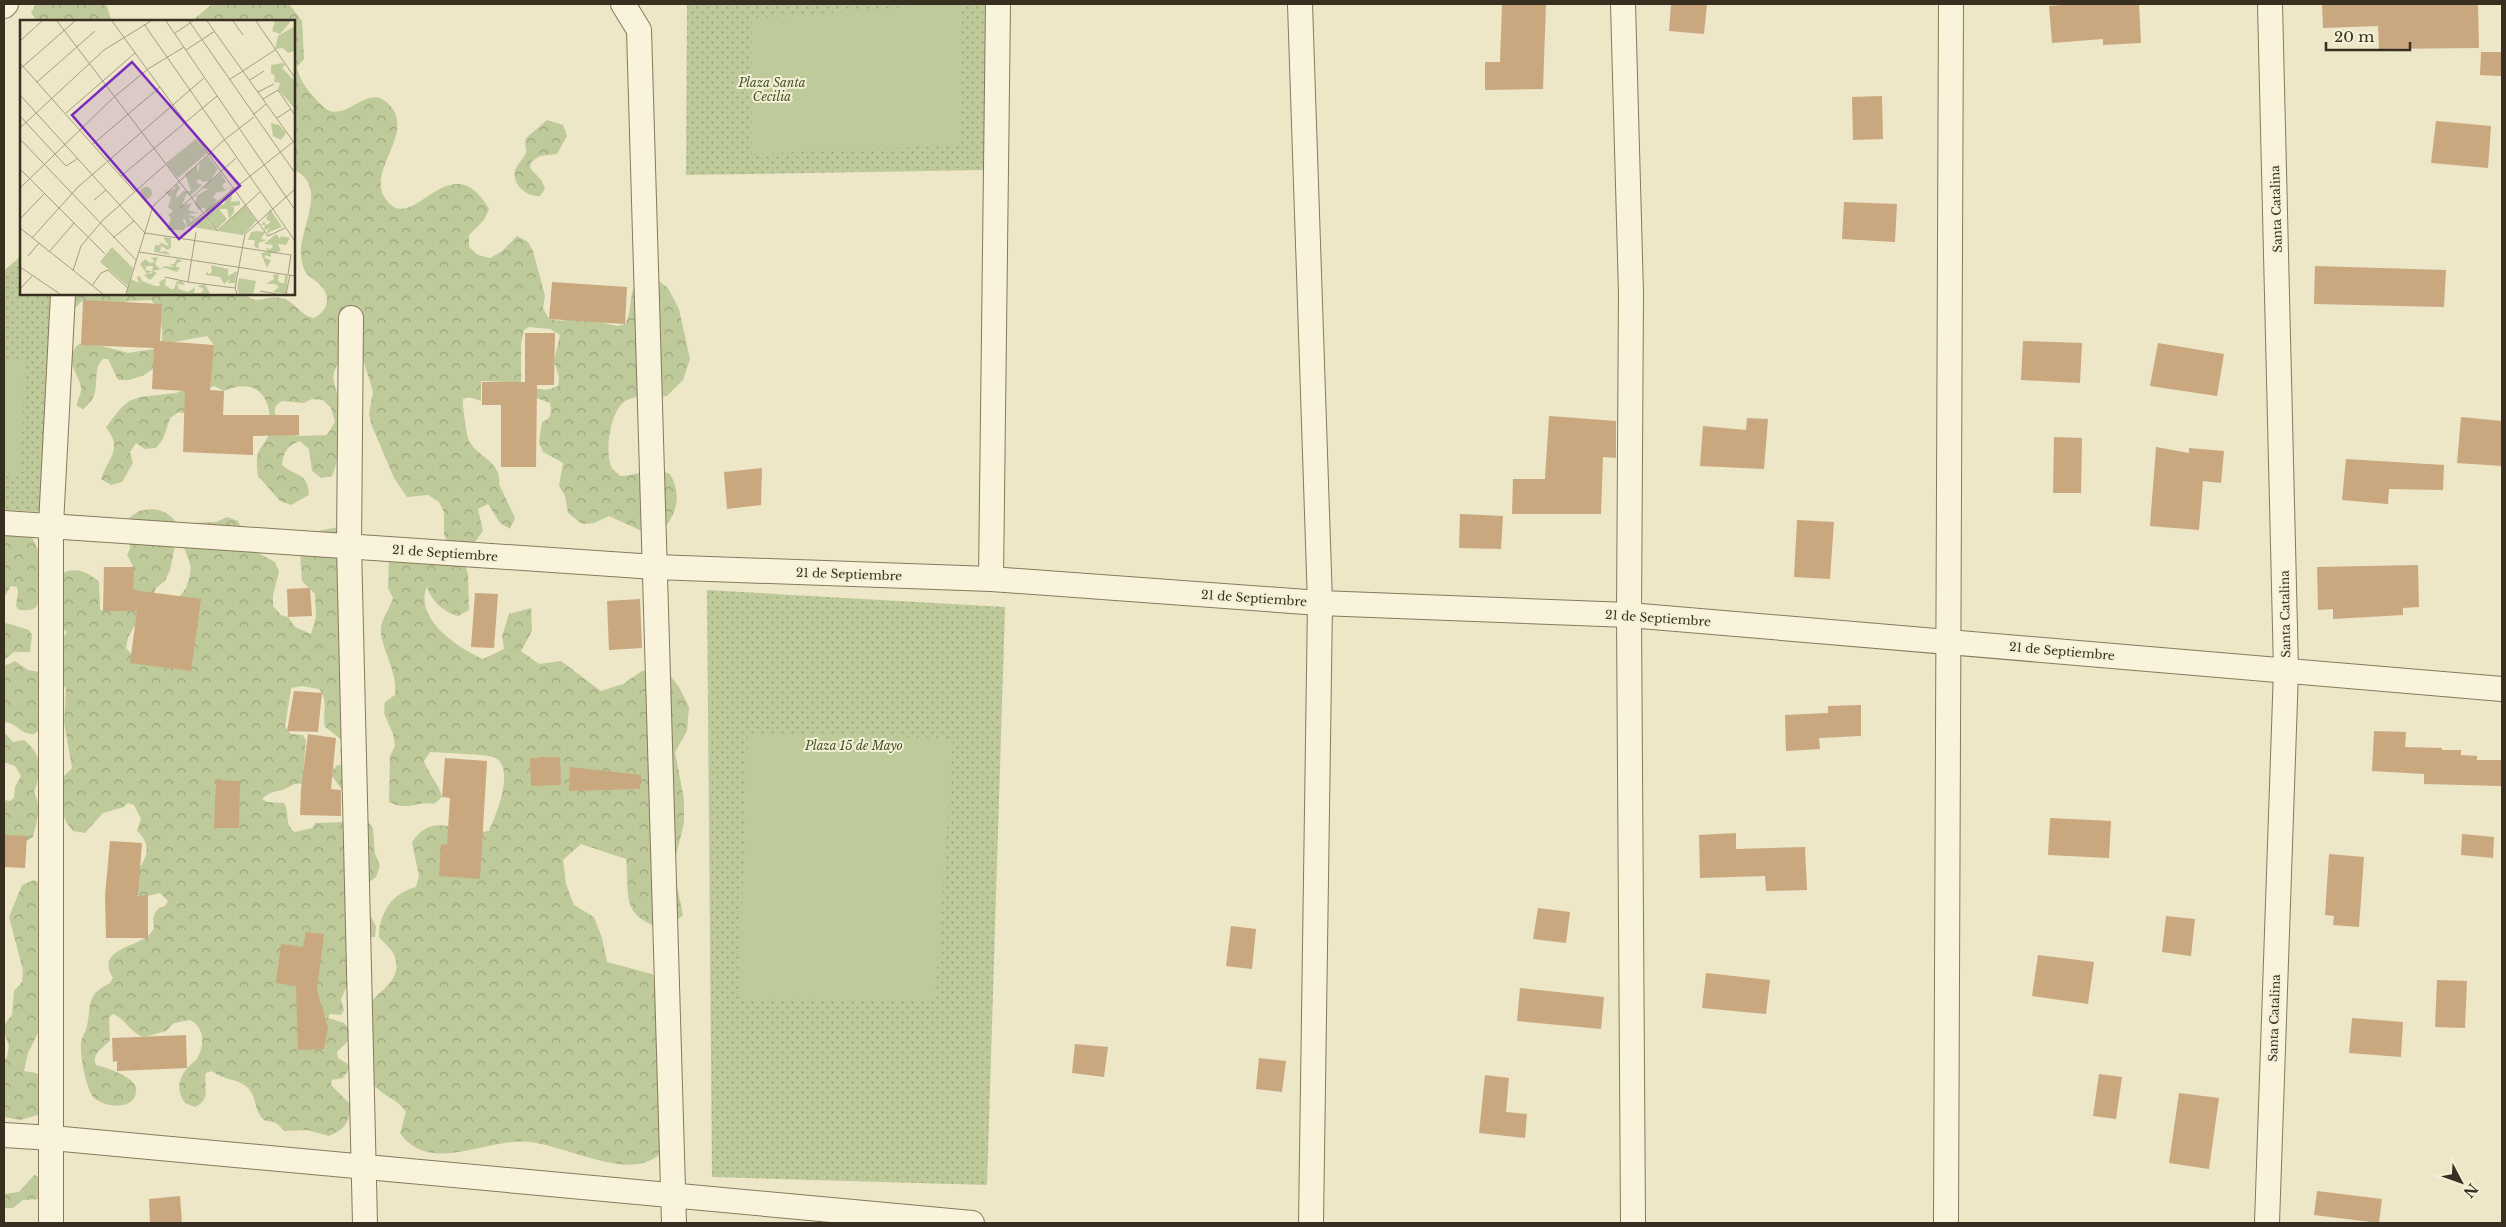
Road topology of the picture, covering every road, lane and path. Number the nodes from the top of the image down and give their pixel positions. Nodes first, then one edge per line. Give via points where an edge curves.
1 (623, 4) edge
2 (998, 4) edge
3 (1300, 4) edge
4 (1623, 4) edge
5 (1951, 4) edge
6 (2270, 4) edge
7 (62, 295) edge
8 (350, 318) dead end
9 (4, 523) edge
10 (51, 525) junction
11 (349, 546) junction
12 (655, 567) junction
13 (991, 579) junction
14 (1320, 603) junction
15 (1629, 615) junction
16 (1948, 641) junction
17 (2286, 670) junction
18 (2502, 689) edge
19 (4, 1135) edge
20 (52, 1138) junction
21 (364, 1167) junction
22 (673, 1196) junction
23 (51, 1223) edge
24 (365, 1223) edge
25 (674, 1223) edge
26 (972, 1223) edge
27 (1311, 1223) edge
28 (1634, 1223) edge
29 (1946, 1223) edge
30 (2267, 1223) edge

1 - 12 street via 639,30
2 - 13 street
3 - 14 street
4 - 15 street via 1631,293
5 - 16 street
6 - 17 street, Santa Catalina
7 - 10 street
8 - 11 street
9 - 10 street, 21 de Septiembre
10 - 11 street, 21 de Septiembre
10 - 20 street
11 - 12 street, 21 de Septiembre
11 - 21 street
12 - 13 street, 21 de Septiembre
12 - 22 street
13 - 14 street, 21 de Septiembre
14 - 15 street, 21 de Septiembre
14 - 27 street
15 - 16 street, 21 de Septiembre
15 - 28 street
16 - 17 street, 21 de Septiembre
16 - 29 street
17 - 18 street, 21 de Septiembre
17 - 30 street, Santa Catalina
19 - 20 street
20 - 21 street
20 - 23 street
21 - 22 street
21 - 24 street
22 - 25 street
22 - 26 street

